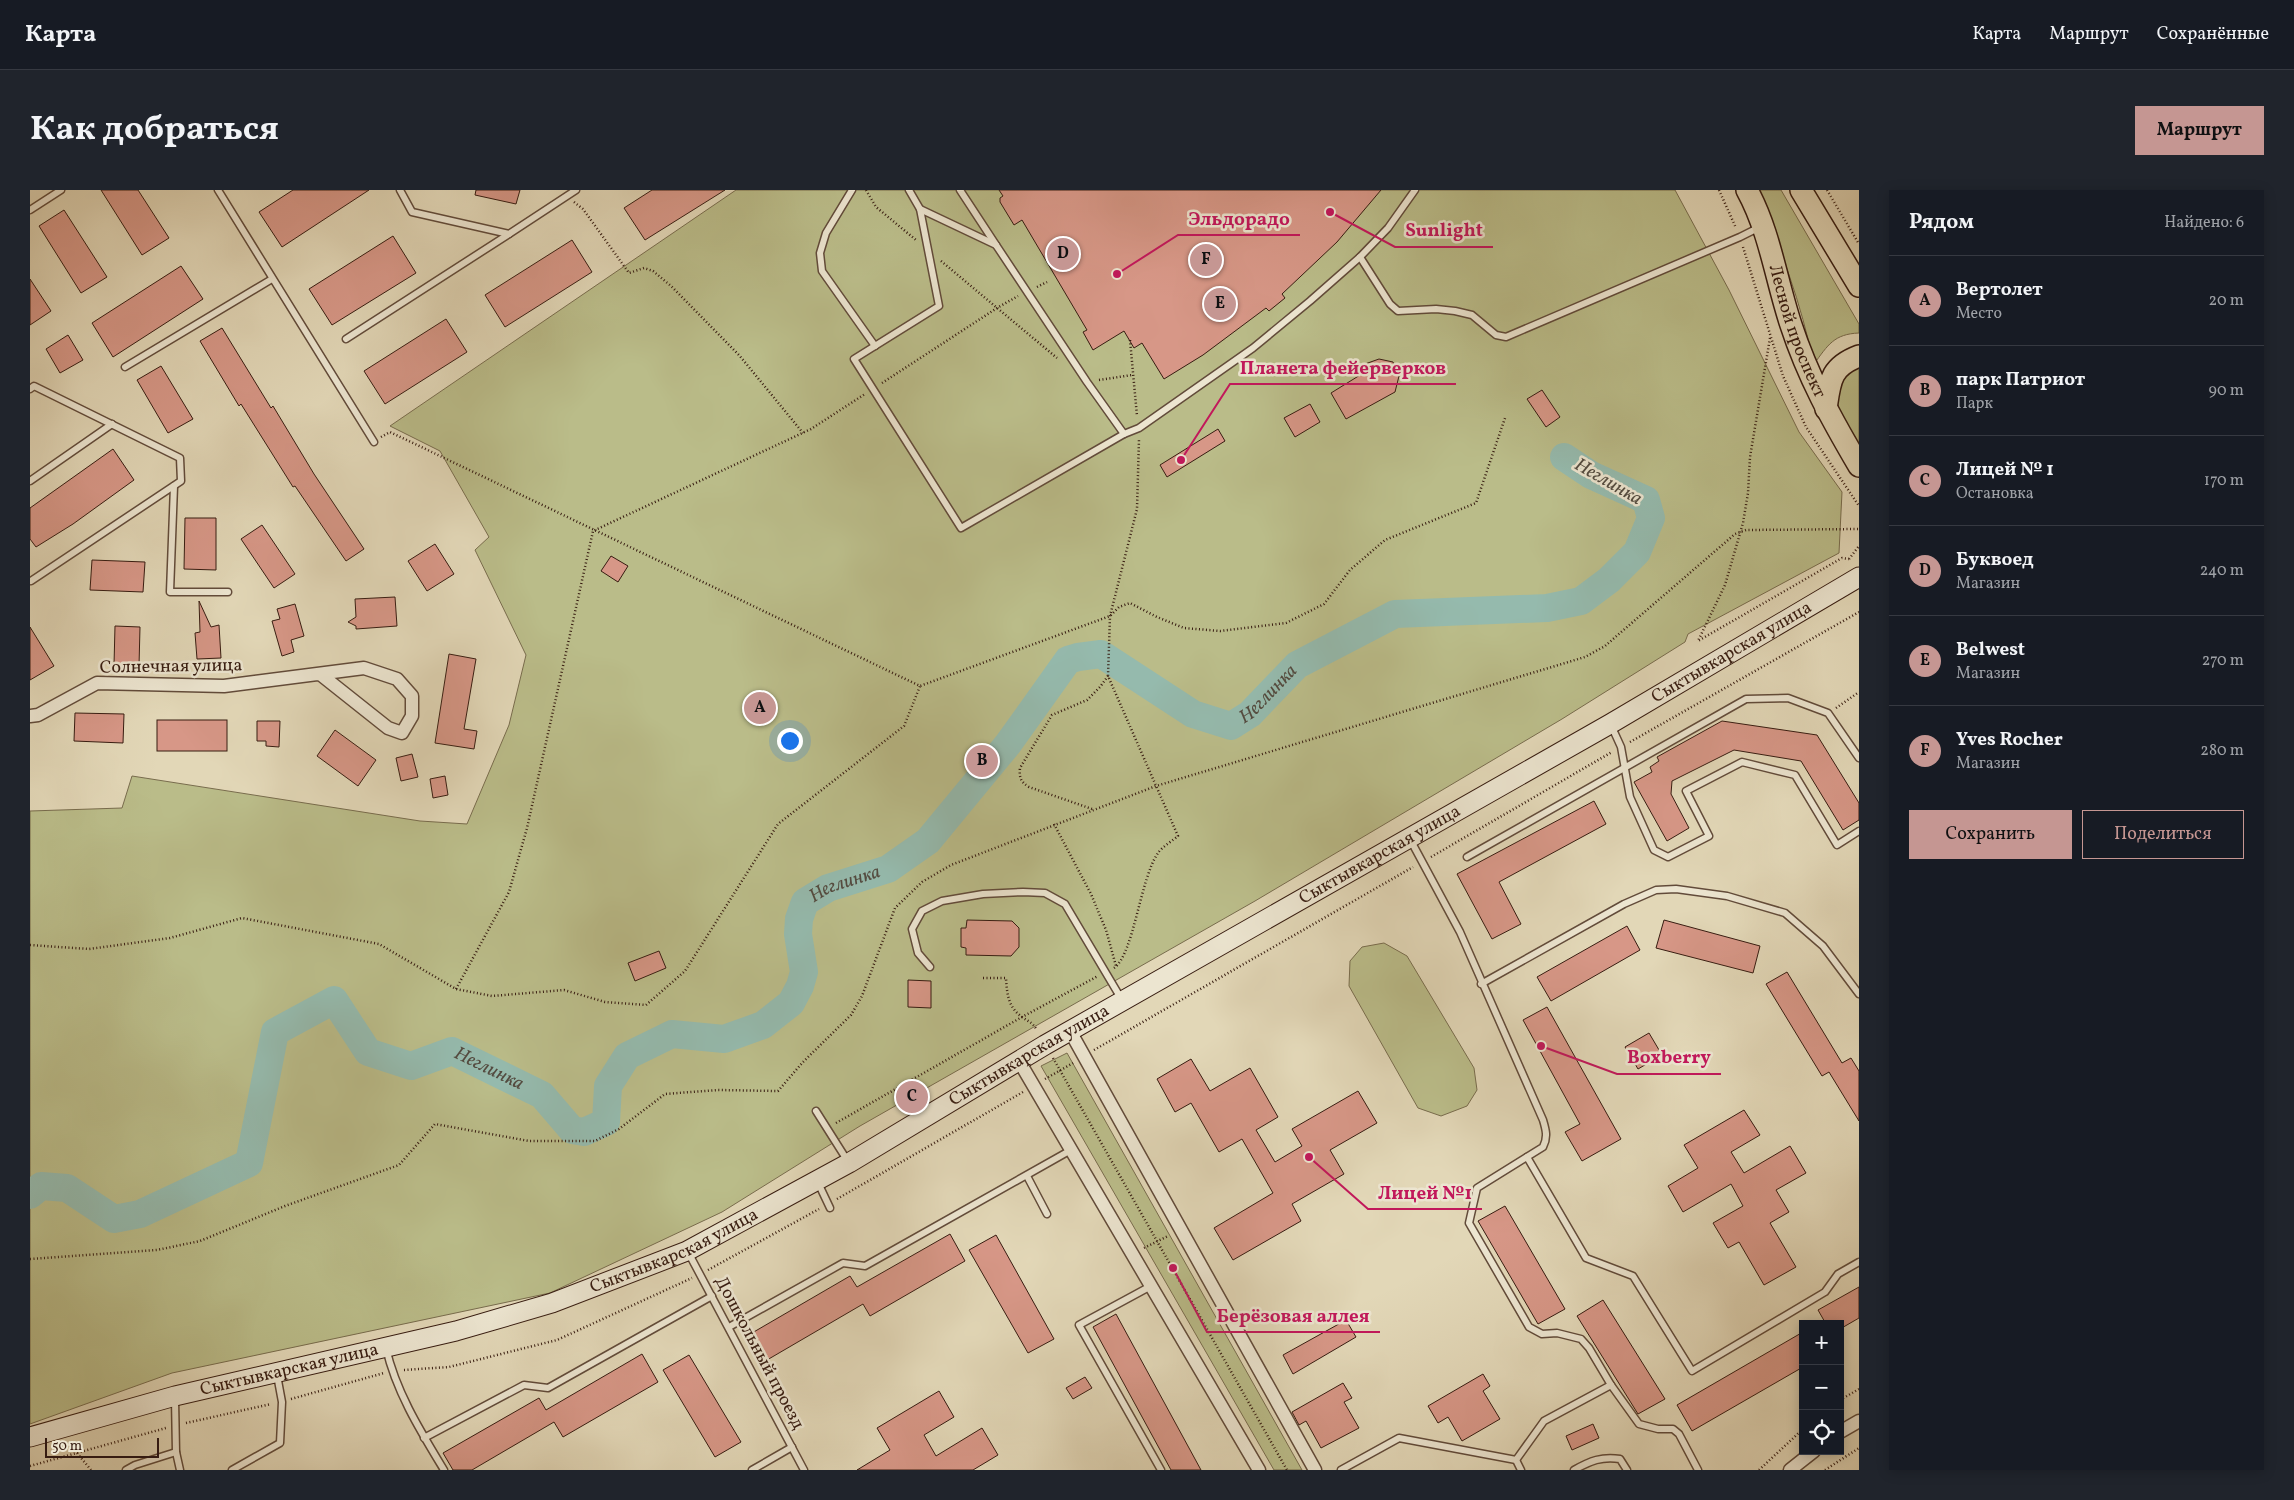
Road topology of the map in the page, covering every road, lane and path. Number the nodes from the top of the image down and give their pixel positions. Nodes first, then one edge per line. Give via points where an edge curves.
1 (62, 190) edge
2 (218, 190) edge
3 (400, 190) edge
4 (576, 190) edge
5 (852, 190) edge
6 (866, 190) edge
7 (909, 190) edge
8 (960, 190) edge
9 (1415, 190) edge
10 (1747, 190) edge
11 (1801, 190) edge
12 (1827, 190) edge
13 (566, 196) junction
14 (920, 209) junction
15 (30, 210) edge
16 (1763, 225) junction
17 (509, 234) junction
18 (1859, 244) edge
19 (996, 245) junction
20 (928, 250) junction
21 (1360, 257) junction
22 (1856, 275) edge
23 (272, 279) junction
24 (1047, 282) dead end
25 (1027, 292) junction
26 (997, 308) junction
27 (1770, 338) dead end
28 (346, 339) dead end
29 (1130, 340) dead end
30 (875, 346) junction
31 (1859, 356) edge
32 (1064, 364) dead end
33 (125, 367) dead end
34 (1132, 374) junction
35 (1087, 382) junction
36 (30, 389) edge
37 (873, 389) junction
38 (1826, 409) junction
39 (1505, 418) dead end
40 (112, 424) junction
41 (1139, 428) junction
42 (803, 433) junction
43 (1124, 434) junction
44 (374, 442) joint
45 (1859, 466) edge
46 (30, 481) edge
47 (174, 486) junction
48 (1859, 529) edge
49 (593, 531) junction
50 (1740, 532) junction
51 (1859, 546) edge
52 (1859, 577) edge
53 (30, 582) edge
54 (228, 592) dead end
55 (1110, 616) junction
56 (320, 674) junction
57 (1108, 676) junction
58 (920, 686) junction
59 (1859, 692) edge
60 (1828, 714) junction
61 (30, 716) edge
62 (1610, 724) junction
63 (1859, 758) edge
64 (1625, 766) junction
65 (1156, 786) junction
66 (1093, 809) junction
67 (1054, 824) junction
68 (1859, 831) edge
69 (1409, 837) junction
70 (1467, 857) dead end
71 (30, 945) edge
72 (1116, 966) junction
73 (930, 967) dead end
74 (1106, 972) junction
75 (983, 978) dead end
76 (1481, 984) junction
77 (456, 989) junction
78 (1859, 994) edge
79 (1122, 1001) junction
80 (1022, 1017) junction
81 (1070, 1031) junction
82 (1046, 1045) junction
83 (1019, 1061) junction
84 (816, 1111) dead end
85 (827, 1128) junction
86 (1071, 1150) junction
87 (1527, 1158) junction
88 (848, 1162) junction
89 (1027, 1176) junction
90 (821, 1189) dead end
91 (830, 1208) dead end
92 (1047, 1214) dead end
93 (1180, 1229) junction
94 (1157, 1242) junction
95 (688, 1251) junction
96 (1132, 1254) junction
97 (30, 1259) edge
98 (1859, 1262) edge
99 (1151, 1286) junction
100 (712, 1296) junction
101 (729, 1327) junction
102 (386, 1347) junction
103 (276, 1371) junction
104 (1611, 1385) junction
105 (1859, 1389) edge
106 (175, 1396) junction
107 (1844, 1398) edge
108 (1859, 1421) edge
109 (1844, 1430) edge
110 (1799, 1433) edge
111 (30, 1437) edge
112 (424, 1438) junction
113 (792, 1447) junction
114 (1859, 1448) edge
115 (176, 1452) junction
116 (77, 1453) dead end
117 (1809, 1455) edge
118 (1516, 1460) junction
119 (91, 1470) edge
120 (126, 1470) edge
121 (180, 1470) edge
122 (232, 1470) edge
123 (444, 1470) edge
124 (752, 1470) edge
125 (804, 1470) edge
126 (1161, 1470) edge
127 (1260, 1470) edge
128 (1287, 1470) edge
129 (1314, 1470) edge
130 (1341, 1470) edge
131 (1521, 1470) edge
132 (1574, 1470) edge
133 (1627, 1470) edge
134 (1698, 1470) edge
135 (1759, 1470) edge
136 (1790, 1470) edge
137 (1825, 1470) edge

1 - 15 lane
2 - 23 lane
3 - 17 lane via 412,212
4 - 13 lane
5 - 30 lane via 826,233 820,253 822,271
6 - 20 path via 876,207
7 - 14 lane
8 - 19 lane
9 - 21 lane via 1388,228
10 - 16 main road, Лесной проспект
11 - 22 main road
12 - 18 path
13 - 17 lane
13 - 42 path via 583,208 629,272 644,268 671,286 739,355
14 - 19 lane
14 - 20 lane
16 - 21 lane via 1740,238 1506,338 1496,335 1472,315 1436,309 1398,311 1390,304
16 - 38 main road, Лесной проспект via 1790,323
17 - 28 lane
19 - 25 lane
20 - 26 path
20 - 30 lane via 939,306
21 - 41 lane via 1253,348
23 - 33 lane
23 - 44 lane
24 - 25 path
25 - 26 path
25 - 35 lane
26 - 32 path
26 - 37 path
27 - 50 path
29 - 34 path
30 - 37 lane via 854,359
31 - 38 main road via 1836,370 1830,381
34 - 35 path
34 - 41 path
35 - 43 lane
36 - 40 lane via 34,386
37 - 42 path
37 - 43 lane via 961,528
38 - 45 main road, Лесной проспект
39 - 55 path via 1476,503 1385,540 1350,570 1324,604 1286,623 1220,632 1184,628 1130,603 1119,607
40 - 46 lane
40 - 47 lane via 180,458 181,481
41 - 43 lane
41 - 55 path via 1137,509
42 - 49 path
44 - 49 path via 390,432
47 - 53 lane
47 - 54 lane via 170,592
48 - 50 path
49 - 58 path
49 - 77 path via 527,828 509,892
50 - 51 path via 1725,585 1698,641 1842,558 1849,559
50 - 65 path via 1705,557 1605,646 1585,657
52 - 62 street, Сыктывкарская улица
55 - 57 path
55 - 58 path
56 - 56 street, Солнечная улица via 364,668 397,680 412,696 412,716 402,733 388,728
56 - 61 street, Солнечная улица via 224,686 97,683 38,715
57 - 65 path
57 - 66 path via 1087,700 1052,715 1019,775 1029,787
58 - 77 path via 904,726 778,824 686,971 646,1005 605,1002 564,990 492,996
59 - 60 path
60 - 63 lane
60 - 64 lane via 1788,698 1746,699
62 - 64 lane via 1621,747
62 - 69 street, Сыктывкарская улица
64 - 68 lane via 1630,798 1654,850 1668,857 1709,836 1686,791 1742,762 1795,775 1837,845
64 - 70 lane
65 - 66 path
65 - 72 path via 1178,836 1158,853 1142,891 1126,951
66 - 67 path
67 - 72 path via 1091,894
67 - 97 path via 951,865 922,882 895,908 862,996 851,1015 778,1091 718,1090 665,1094 619,1128 595,1141 530,1141 435,1124 399,1165 200,1241 157,1250
69 - 76 lane via 1460,932
69 - 79 street, Сыктывкарская улица
71 - 77 path via 89,949 170,938 242,918 379,944
72 - 74 path
73 - 74 lane via 918,953 912,929 922,911 942,901 1023,892 1046,893 1065,904
74 - 79 lane
74 - 80 path
75 - 80 path via 1006,978 1008,1001
76 - 78 lane via 1624,904 1656,890 1676,889 1727,896 1785,913 1823,946
76 - 87 lane via 1543,1120 1547,1140 1543,1147
79 - 81 street, Сыктывкарская улица
80 - 82 path via 1033,1022
80 - 85 path
81 - 82 street, Сыктывкарская улица
81 - 93 street
82 - 83 street, Сыктывкарская улица
82 - 94 path
83 - 86 street
83 - 88 street, Сыктывкарская улица
84 - 85 lane
85 - 88 lane
86 - 89 lane
86 - 96 street
87 - 98 lane via 1586,1258 1633,1276 1692,1372 1825,1292 1838,1274
87 - 104 lane via 1477,1188 1469,1223 1529,1326 1542,1334 1557,1333 1581,1340
88 - 95 street, Сыктывкарская улица
89 - 92 lane
89 - 101 lane via 865,1266 843,1263
90 - 91 lane
93 - 94 path
93 - 129 street
94 - 96 path
94 - 128 path
95 - 100 lane, Дошкольный проезд
95 - 102 street, Сыктывкарская улица via 552,1303
96 - 99 street
99 - 126 lane via 1079,1325
99 - 127 street
100 - 101 lane, Дошкольный проезд
100 - 112 lane via 548,1388 524,1385
101 - 113 lane, Дошкольный проезд
102 - 103 street, Сыктывкарская улица
102 - 112 lane via 391,1371
103 - 106 street, Сыктывкарская улица
103 - 122 lane via 282,1402 280,1443
104 - 118 lane via 1544,1421
104 - 134 lane via 1639,1424 1673,1429 1679,1434
105 - 107 path
106 - 111 street, Сыктывкарская улица
106 - 115 lane
108 - 109 street
110 - 135 path
112 - 123 lane
113 - 124 lane
113 - 125 lane, Дошкольный проезд
114 - 137 path
115 - 120 lane
115 - 121 lane
116 - 119 path
117 - 136 street
118 - 130 lane via 1399,1438
118 - 131 lane
132 - 133 lane via 1607,1456 1620,1458

